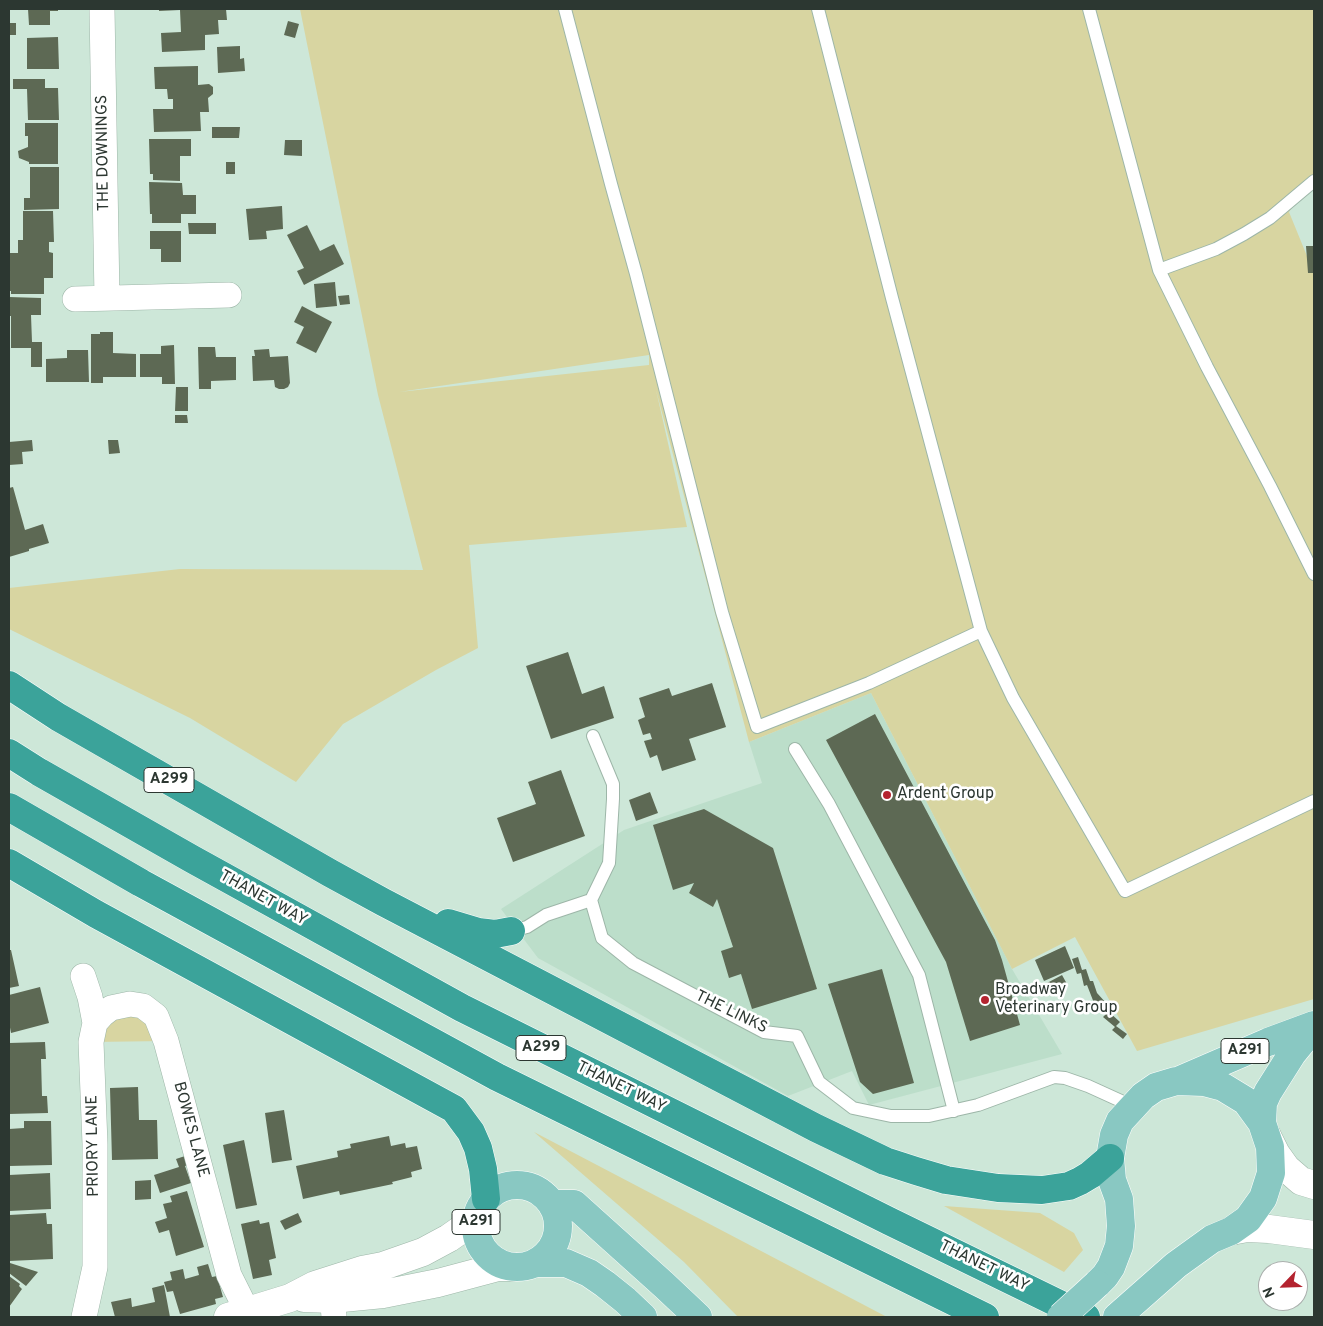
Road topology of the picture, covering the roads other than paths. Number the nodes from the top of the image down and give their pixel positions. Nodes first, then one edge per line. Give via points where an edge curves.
1 (102, 9) edge
2 (565, 9) edge
3 (818, 9) edge
4 (1090, 9) edge
5 (1314, 181) edge
6 (1159, 270) junction
7 (229, 294) dead end
8 (107, 298) junction
9 (76, 299) dead end
10 (1314, 574) edge
11 (980, 630) junction
12 (9, 685) edge
13 (593, 736) dead end
14 (795, 749) dead end
15 (9, 753) edge
16 (1314, 801) edge
17 (9, 807) edge
18 (9, 863) edge
19 (591, 900) junction
20 (382, 902) junction
21 (512, 931) joint
22 (83, 976) dead end
23 (95, 1023) junction
24 (1314, 1026) edge
25 (1176, 1081) junction
26 (1132, 1106) junction
27 (954, 1111) junction
28 (1264, 1128) junction
29 (1110, 1158) junction
30 (1314, 1185) edge
31 (553, 1204) junction
32 (481, 1209) junction
33 (1221, 1235) junction
34 (1314, 1235) edge
35 (524, 1265) junction
36 (332, 1299) edge
37 (1125, 1310) edge
38 (238, 1314) edge
39 (84, 1317) edge
40 (643, 1317) edge
41 (698, 1317) edge
42 (985, 1317) edge
43 (1061, 1317) edge
44 (1086, 1317) edge

1 - 8 street, THE DOWNINGS
2 - 11 lane via 722,612 756,727 869,683
3 - 11 lane
4 - 6 lane
5 - 6 lane via 1270,218 1244,234 1216,249
6 - 10 lane
7 - 8 street
8 - 9 street
11 - 16 lane via 1013,698 1125,892
12 - 20 highway, A299
13 - 19 lane via 613,784 613,798 609,863
14 - 27 lane via 829,804 919,975
15 - 44 highway, THANET WAY / A299 via 192,859 462,1008
17 - 42 highway, A299 via 141,883 497,1077
18 - 32 highway via 96,914 454,1109 478,1148 483,1169
19 - 21 lane
19 - 27 lane, THE LINKS via 602,938 633,963 764,1032 797,1036 820,1082 853,1108 891,1116 929,1116
20 - 21 highway via 478,932
20 - 29 highway, A299 via 816,1128 893,1163 946,1180 998,1188 1042,1190 1080,1182
22 - 23 street, PRIORY LANE
23 - 38 street, BOWES LANE via 111,1008 130,1004 144,1006 156,1016 166,1041
23 - 39 street, PRIORY LANE via 91,1042 95,1267
24 - 25 main road, A291
24 - 28 main road, A291 via 1268,1092 1263,1103
25 - 26 main road via 1156,1087
25 - 28 main road via 1204,1082 1223,1087 1246,1101
26 - 27 lane, THE LINKS via 1088,1086 1054,1077
26 - 29 main road via 1114,1135
28 - 30 main road via 1286,1168 1301,1181
28 - 33 main road via 1270,1147 1271,1173 1263,1198 1248,1218
29 - 43 main road, bridge via 1112,1180 1119,1200 1119,1246 1105,1276
31 - 32 main road, A291 via 539,1191 521,1185 496,1190
31 - 35 main road via 558,1218 554,1244 546,1255
31 - 41 main road via 574,1204
32 - 35 main road, A291 via 476,1231 485,1251 502,1264
32 - 36 main road via 449,1238 423,1252 362,1270
33 - 34 main road via 1247,1228
33 - 37 main road via 1176,1265
35 - 36 main road via 498,1267 383,1294
35 - 40 main road, A291 via 566,1263 589,1273
36 - 38 main road via 290,1298

